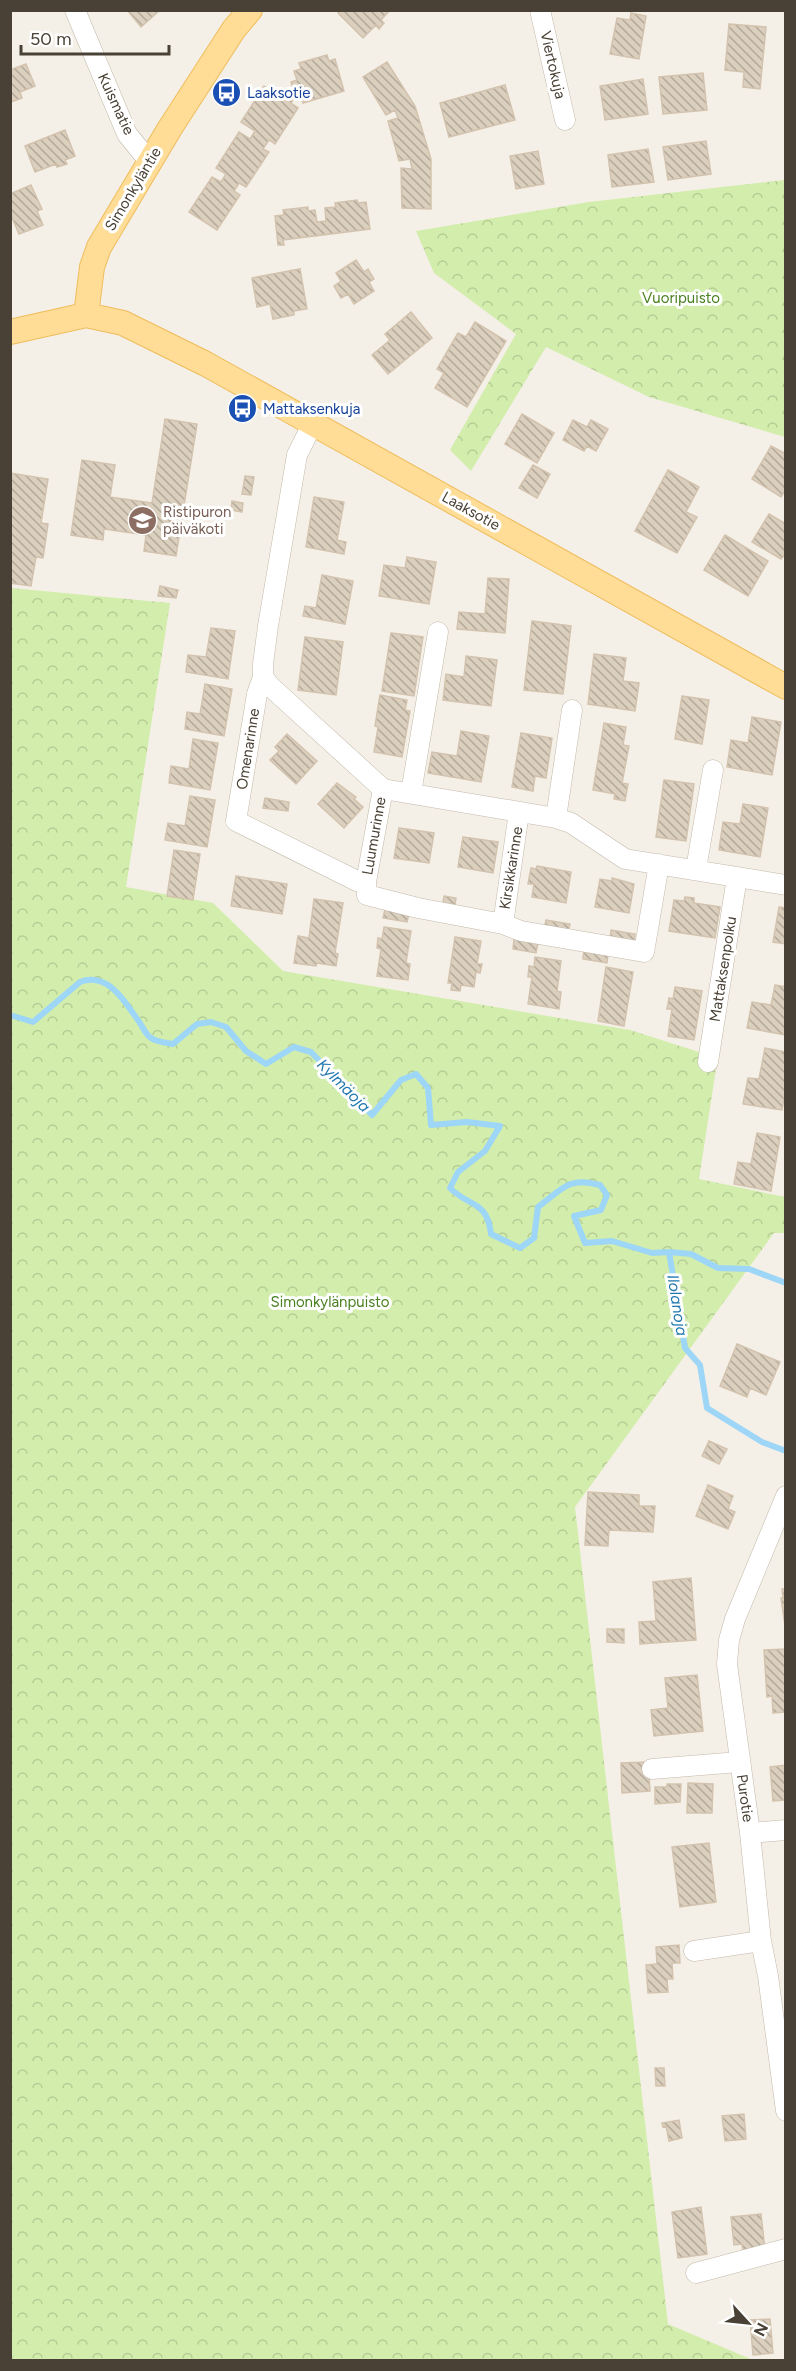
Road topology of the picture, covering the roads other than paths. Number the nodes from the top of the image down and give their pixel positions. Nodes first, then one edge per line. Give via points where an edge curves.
1 (75, 10) edge
2 (250, 10) edge
3 (540, 10) edge
4 (565, 120) dead end
5 (149, 161) junction
6 (86, 315) junction
7 (10, 332) edge
8 (313, 423) junction
9 (438, 632) dead end
10 (263, 677) junction
11 (786, 687) edge
12 (572, 710) dead end
13 (713, 770) dead end
14 (383, 789) junction
15 (411, 793) junction
16 (519, 812) junction
17 (556, 818) junction
18 (659, 864) junction
19 (696, 869) junction
20 (737, 877) junction
21 (366, 882) junction
22 (786, 885) edge
23 (502, 924) junction
24 (708, 1062) dead end
25 (786, 1496) edge
26 (739, 1762) junction
27 (652, 1769) dead end
28 (786, 1830) edge
29 (750, 1833) junction
30 (761, 1941) junction
31 (694, 1951) dead end
32 (777, 1975) edge
33 (784, 2072) edge
34 (786, 2111) edge
35 (786, 2249) edge
36 (696, 2273) dead end

1 - 5 street, Kuismatie via 127,134
2 - 5 main road, Simonkyläntie
3 - 4 street, Viertokuja
5 - 6 main road, Simonkyläntie via 99,247 92,267
6 - 7 main road
6 - 8 main road, Laaksotie via 123,323
8 - 10 street via 297,455
8 - 11 main road, Laaksotie
9 - 15 street
10 - 14 street
10 - 21 street, Omenarinne via 236,821
12 - 17 street
13 - 19 street
14 - 15 street
14 - 21 street, Luumurinne
15 - 16 street
16 - 17 street
16 - 23 street, Kirsikkarinne
17 - 18 street via 571,823 625,859
18 - 19 street
18 - 23 street via 644,952 521,931
19 - 20 street
20 - 22 street
20 - 24 street, Mattaksenpolku
21 - 23 street via 367,895
25 - 26 street, Purotie via 729,1640 727,1664
26 - 27 street
26 - 29 street, Purotie
28 - 29 street
29 - 30 street, Purotie
30 - 31 street
30 - 32 street, Purotie
32 - 33 street, Purotie
33 - 34 street, Purotie
35 - 36 street

